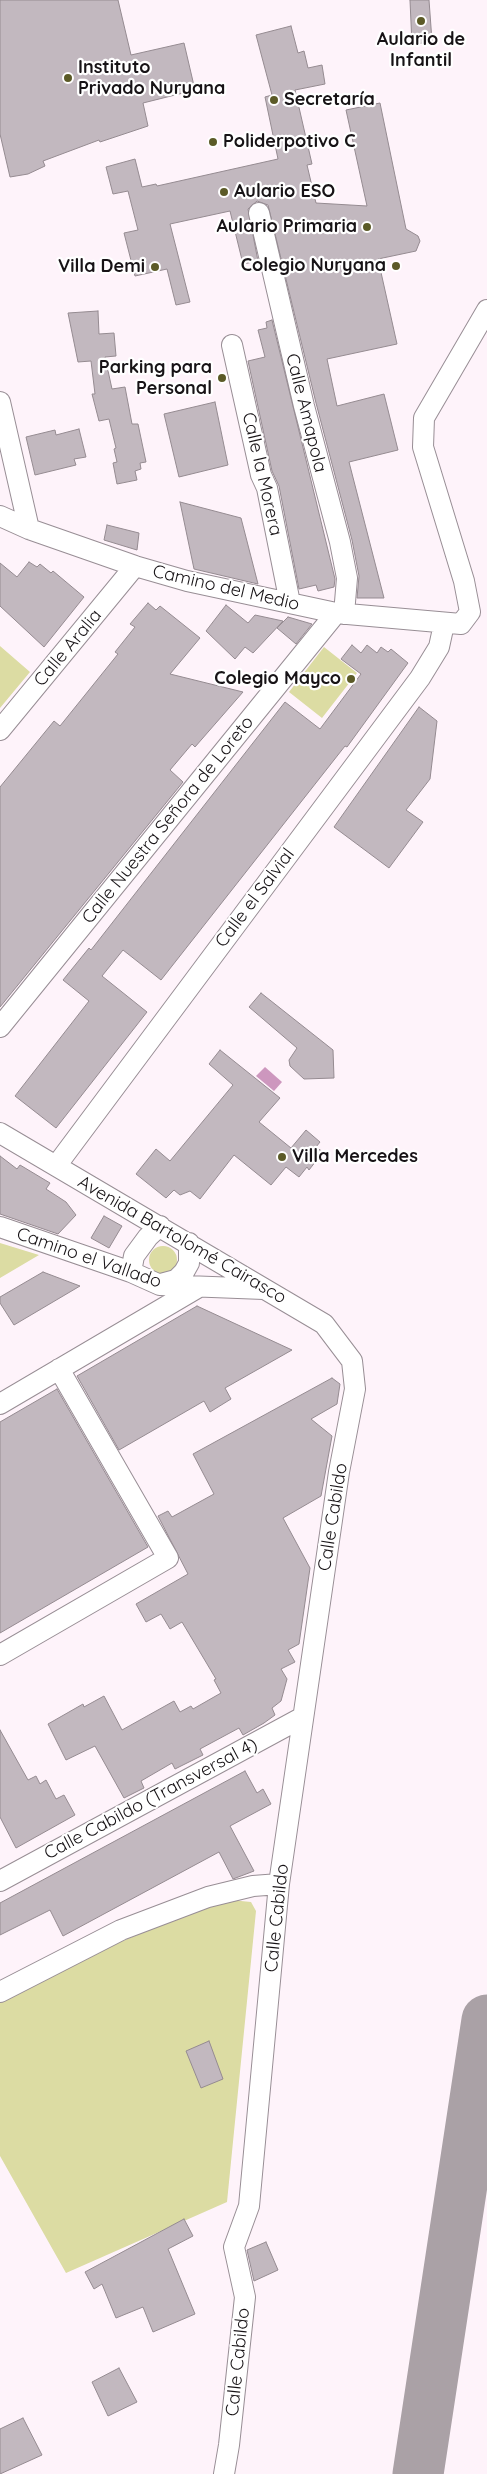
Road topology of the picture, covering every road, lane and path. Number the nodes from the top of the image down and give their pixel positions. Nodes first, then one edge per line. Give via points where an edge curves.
1 (259, 213) dead end
2 (487, 310) edge
3 (232, 345) dead end
4 (0, 402) edge
5 (0, 516) edge
6 (29, 529) junction
7 (135, 566) junction
8 (290, 603) junction
9 (340, 614) junction
10 (452, 624) junction
11 (0, 730) edge
12 (0, 1027) edge
13 (0, 1133) edge
14 (56, 1166) junction
15 (160, 1226) junction
16 (0, 1227) edge
17 (188, 1243) junction
18 (131, 1272) junction
19 (160, 1285) junction
20 (199, 1286) junction
21 (268, 1290) junction
22 (157, 1310) junction
23 (352, 1361) joint
24 (60, 1369) junction
25 (0, 1404) edge
26 (0, 1655) edge
27 (303, 1717) junction
28 (0, 1880) edge
29 (278, 1884) junction
30 (0, 1992) edge
31 (224, 2474) edge

1 - 9 street, Calle Amapola via 340,542 347,578
2 - 10 street, Calle el Salvial via 424,418 423,447 464,581 470,612
3 - 8 street, Calle la Morera via 267,488
4 - 6 street
5 - 6 street, Camino del Medio
6 - 7 street, Camino del Medio
7 - 8 street, Camino del Medio via 187,581
7 - 11 street, Calle Aralia
8 - 9 street, Camino del Medio
9 - 10 street, Camino del Medio
9 - 12 street, Calle Nuestra Señora de Loreto
10 - 14 street, Calle el Salvial via 420,678
13 - 14 street, Avenida Bartolomé Cairasco
14 - 15 street, Avenida Bartolomé Cairasco
15 - 17 street, Avenida Bartolomé Cairasco
15 - 18 street via 134,1256
16 - 18 street, Camino el Vallado
17 - 19 street via 189,1263 184,1272 176,1280
17 - 21 street, Avenida Bartolomé Cairasco
18 - 19 street, Camino el Vallado
19 - 20 street, Camino el Vallado
19 - 22 street
20 - 21 street, Camino el Vallado
20 - 22 street
21 - 23 street, Avenida Bartolomé Cairasco via 324,1324
22 - 24 street
23 - 27 street, Calle Cabildo via 355,1388 339,1472
24 - 25 street
24 - 26 street via 168,1558
27 - 28 street, Calle Cabildo (Transversal 4)
27 - 29 street, Calle Cabildo
29 - 30 street via 253,1886 208,1897 121,1930
29 - 31 street, Calle Cabildo via 249,2206 234,2247 245,2297

